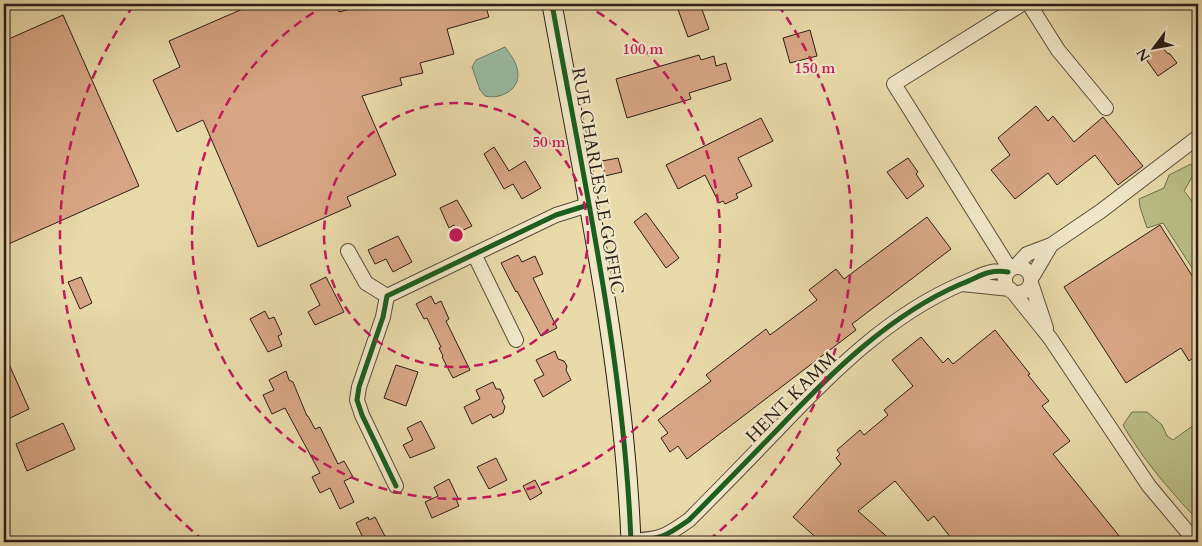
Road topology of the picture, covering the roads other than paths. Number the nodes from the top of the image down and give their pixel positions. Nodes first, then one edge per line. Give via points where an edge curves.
1 (552, 4) edge
2 (1022, 4) edge
3 (1029, 4) edge
4 (1106, 108) dead end
5 (1198, 138) edge
6 (588, 205) junction
7 (1051, 245) junction
8 (348, 251) dead end
9 (474, 254) junction
10 (1011, 269) junction
11 (1031, 281) junction
12 (962, 284) junction
13 (1012, 291) junction
14 (387, 296) junction
15 (1050, 338) junction
16 (516, 340) dead end
17 (396, 486) dead end
18 (631, 542) edge
19 (1196, 542) edge

1 - 6 street, RUE CHARLES LE GOFFIC
2 - 10 street via 894,84
3 - 4 street via 1058,50
5 - 7 street
6 - 9 street via 556,215
6 - 18 street, RUE CHARLES LE GOFFIC via 612,347
7 - 10 street via 1028,254
7 - 11 street
8 - 14 street via 366,283
9 - 14 street
9 - 16 street
10 - 11 street via 1025,268
10 - 12 street, HENT KAMM via 988,272
10 - 13 street via 1005,280
11 - 13 street via 1023,292
11 - 15 street
12 - 13 street
12 - 18 street, HENT KAMM via 914,309 850,358 689,520 658,539
13 - 15 street
14 - 17 street via 357,400
15 - 19 street via 1131,461

